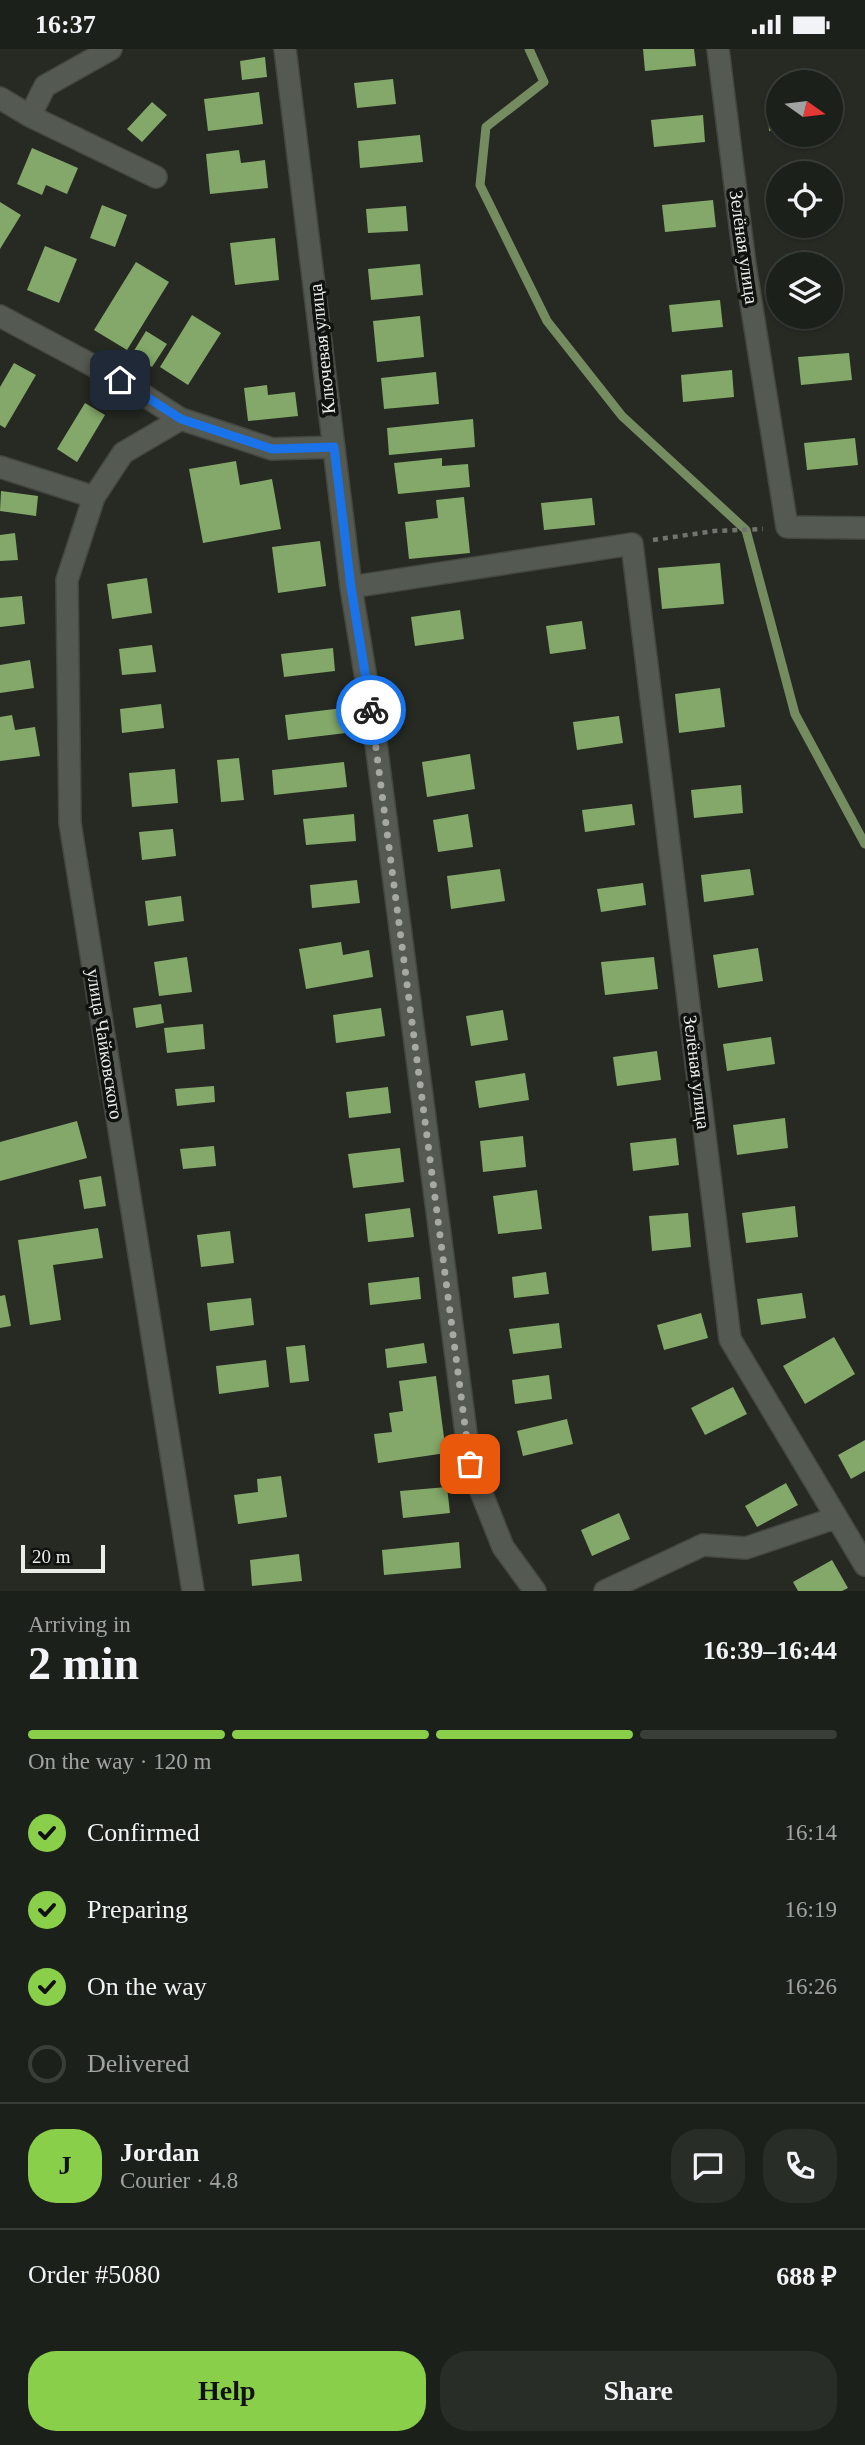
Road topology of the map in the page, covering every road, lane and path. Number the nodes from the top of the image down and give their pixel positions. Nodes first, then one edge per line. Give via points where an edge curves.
1 (111, 49) edge
2 (285, 49) edge
3 (718, 49) edge
4 (0, 98) edge
5 (30, 116) junction
6 (156, 177) dead end
7 (0, 316) edge
8 (181, 419) junction
9 (334, 447) junction
10 (0, 467) edge
11 (94, 497) junction
12 (787, 527) junction
13 (865, 528) edge
14 (632, 544) junction
15 (351, 587) junction
16 (835, 1518) junction
17 (865, 1565) edge
18 (193, 1591) edge
19 (535, 1591) edge
20 (605, 1591) edge

1 - 5 street via 45,86
2 - 9 street, Ключевая улица
3 - 12 street, Зелёная улица via 745,265
4 - 5 street
5 - 6 street
7 - 8 street via 120,380
8 - 9 street via 272,449
8 - 11 street, улица Чайковского via 123,453
9 - 15 street, Ключевая улица
10 - 11 street
11 - 18 street, улица Чайковского via 67,580 70,823
12 - 13 street
12 - 14 path via 714,531
14 - 15 street
14 - 16 street, Зелёная улица via 730,1339
15 - 19 street, Ключевая улица via 374,728 470,1464 503,1547
16 - 17 street, Зелёная улица
16 - 20 street via 746,1548 703,1545

